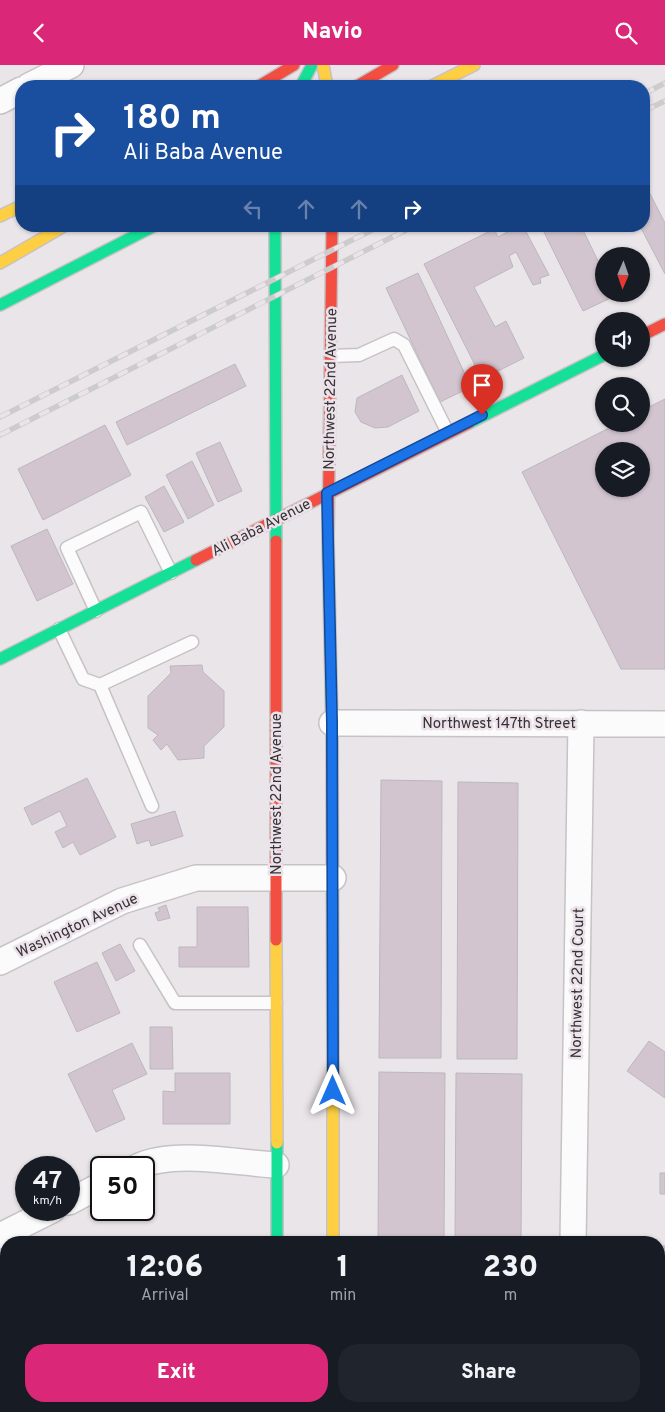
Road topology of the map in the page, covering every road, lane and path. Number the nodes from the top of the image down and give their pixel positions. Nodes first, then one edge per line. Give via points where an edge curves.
1 (71, 65) edge
2 (272, 65) edge
3 (294, 65) edge
4 (312, 65) edge
5 (323, 65) edge
6 (393, 65) edge
7 (474, 65) edge
8 (41, 80) edge
9 (272, 80) edge
10 (276, 80) edge
11 (305, 80) edge
12 (326, 80) edge
13 (367, 80) edge
14 (444, 80) edge
15 (15, 93) edge
16 (0, 101) edge
17 (15, 209) edge
18 (0, 216) edge
19 (54, 232) edge
20 (142, 232) edge
21 (275, 232) edge
22 (332, 232) edge
23 (0, 263) edge
24 (0, 305) edge
25 (665, 324) edge
26 (650, 332) edge
27 (331, 356) junction
28 (595, 360) edge
29 (448, 433) junction
30 (327, 493) junction
31 (276, 520) junction
32 (171, 573) junction
33 (96, 611) junction
34 (59, 629) junction
35 (192, 642) dead end
36 (0, 659) edge
37 (100, 685) junction
38 (332, 723) junction
39 (581, 723) junction
40 (665, 724) edge
41 (152, 807) dead end
42 (276, 878) junction
43 (333, 878) junction
44 (140, 945) dead end
45 (0, 962) edge
46 (276, 1003) junction
47 (155, 1160) edge
48 (276, 1165) junction
49 (30, 1221) edge
50 (0, 1236) edge
51 (277, 1236) edge
52 (333, 1236) edge
53 (573, 1236) edge

1 - 8 street
2 - 9 main road
3 - 10 main road
4 - 11 main road
5 - 12 main road
6 - 13 main road
7 - 14 main road
15 - 16 street
17 - 18 main road
19 - 23 main road
20 - 24 main road
21 - 31 main road, Northwest 22nd Avenue
22 - 27 main road, Northwest 22nd Avenue
25 - 26 main road
27 - 29 lane via 359,355 394,339 404,345
27 - 30 main road, Northwest 22nd Avenue
28 - 29 main road, Ali Baba Avenue
29 - 30 main road, Ali Baba Avenue
30 - 31 main road, Ali Baba Avenue
30 - 38 main road, Northwest 22nd Avenue
31 - 32 main road, Ali Baba Avenue
31 - 42 main road, Northwest 22nd Avenue
32 - 33 main road, Ali Baba Avenue
32 - 33 lane via 141,512 67,548
33 - 34 main road, Ali Baba Avenue
34 - 36 main road, Ali Baba Avenue
34 - 37 lane via 84,679
35 - 37 lane
37 - 41 lane
38 - 39 street, Northwest 147th Street
38 - 43 main road, Northwest 22nd Avenue
39 - 40 street, Northwest 147th Street
39 - 53 street, Northwest 22nd Court
42 - 43 street, Washington Avenue
42 - 45 street, Washington Avenue via 196,878 122,901
42 - 46 main road, Northwest 22nd Avenue
43 - 52 main road, Northwest 22nd Avenue
44 - 46 lane via 174,1003
46 - 48 main road, Northwest 22nd Avenue
47 - 48 street via 170,1157
48 - 51 main road, Northwest 22nd Avenue
49 - 50 street

